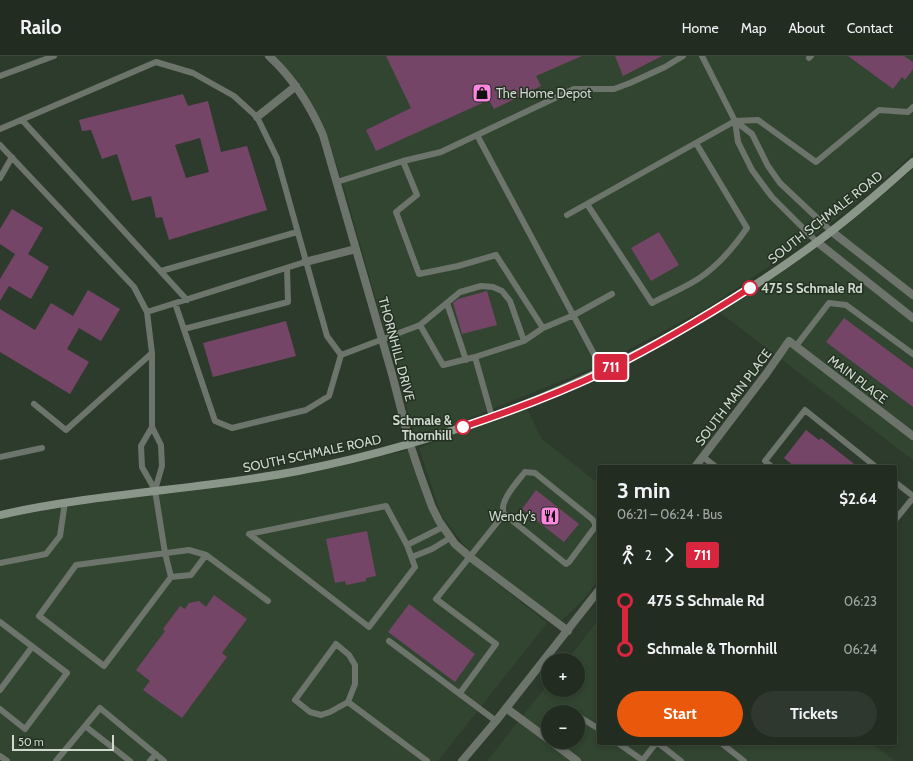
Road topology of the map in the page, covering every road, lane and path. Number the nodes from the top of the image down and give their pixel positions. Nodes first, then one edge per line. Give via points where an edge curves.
1 (54, 56) edge
2 (268, 56) edge
3 (684, 56) edge
4 (702, 56) edge
5 (0, 76) edge
6 (296, 86) junction
7 (913, 107) edge
8 (257, 117) junction
9 (22, 120) junction
10 (736, 121) junction
11 (0, 129) edge
12 (477, 135) junction
13 (696, 143) junction
14 (0, 145) edge
15 (12, 157) junction
16 (403, 161) junction
17 (913, 162) edge
18 (0, 178) edge
19 (337, 182) junction
20 (588, 204) junction
21 (567, 216) dead end
22 (831, 231) junction
23 (297, 232) junction
24 (817, 242) junction
25 (356, 249) junction
26 (305, 262) junction
27 (288, 268) junction
28 (161, 271) junction
29 (612, 294) dead end
30 (913, 294) edge
31 (187, 300) junction
32 (447, 302) junction
33 (175, 303) junction
34 (147, 312) junction
35 (574, 315) junction
36 (913, 318) edge
37 (420, 325) junction
38 (543, 328) junction
39 (184, 329) junction
40 (382, 338) junction
41 (524, 341) junction
42 (789, 341) joint
43 (796, 346) junction
44 (152, 353) junction
45 (913, 354) edge
46 (341, 355) junction
47 (475, 357) junction
48 (466, 360) junction
49 (603, 371) junction
50 (34, 404) dead end
51 (492, 417) junction
52 (152, 427) junction
53 (913, 436) edge
54 (410, 444) junction
55 (42, 448) dead end
56 (0, 457) edge
57 (703, 457) junction
58 (765, 461) junction
59 (697, 465) edge
60 (713, 465) edge
61 (762, 465) edge
62 (770, 465) edge
63 (874, 465) edge
64 (897, 484) edge
65 (155, 490) junction
66 (913, 497) edge
67 (66, 502) junction
68 (504, 514) junction
69 (0, 515) edge
70 (897, 517) edge
71 (443, 527) junction
72 (450, 538) junction
73 (407, 546) junction
74 (165, 553) junction
75 (206, 555) junction
76 (470, 557) junction
77 (412, 558) junction
78 (0, 563) edge
79 (171, 577) junction
80 (597, 593) edge
81 (268, 601) dead end
82 (0, 622) edge
83 (568, 631) junction
84 (389, 641) dead end
85 (32, 647) junction
86 (0, 690) edge
87 (460, 693) junction
88 (348, 702) junction
89 (506, 708) junction
90 (0, 709) edge
91 (585, 720) edge
92 (496, 721) junction
93 (85, 726) junction
94 (597, 728) edge
95 (541, 734) edge
96 (621, 745) edge
97 (655, 745) edge
98 (660, 745) edge
99 (724, 745) edge
100 (561, 749) edge
101 (156, 754) junction
102 (0, 756) edge
103 (7, 761) edge
104 (56, 761) edge
105 (130, 761) edge
106 (150, 761) edge
107 (164, 761) edge
108 (427, 761) edge
109 (462, 761) edge
110 (577, 761) edge
111 (642, 761) edge
112 (681, 761) edge
113 (744, 761) edge

1 - 5 lane
2 - 6 street, THORNHILL DRIVE
3 - 12 lane via 614,89 574,89
4 - 10 lane
6 - 8 street
6 - 19 street, THORNHILL DRIVE via 323,135
7 - 10 lane via 908,112 879,110 816,162 758,120
8 - 9 lane via 234,96 193,73 156,62
8 - 23 lane via 276,158
9 - 11 lane
9 - 28 lane
10 - 13 lane
10 - 22 lane via 752,134 780,183
10 - 24 lane via 738,142 752,170 772,197
12 - 16 lane via 441,152
12 - 35 lane
13 - 20 lane
13 - 20 lane via 747,228 730,250 698,278 652,303
14 - 15 lane
15 - 18 lane
15 - 34 lane via 134,287
16 - 19 lane
16 - 38 lane via 418,196 396,212 419,274 496,255
17 - 22 main road, SOUTH SCHMALE ROAD
19 - 25 street, THORNHILL DRIVE
20 - 21 lane
22 - 24 main road, SOUTH SCHMALE ROAD
22 - 30 street
23 - 26 lane
23 - 28 lane
24 - 36 street
24 - 49 main road, SOUTH SCHMALE ROAD via 709,314
25 - 26 street
25 - 40 street, THORNHILL DRIVE
26 - 27 lane
26 - 46 lane via 327,336
27 - 31 lane
27 - 39 lane via 288,302
28 - 31 lane
29 - 35 lane
31 - 33 lane
32 - 37 lane
32 - 41 lane via 460,292 481,286 502,291 510,301
32 - 48 lane
33 - 34 lane
33 - 39 lane
34 - 44 lane
35 - 38 lane
35 - 49 lane
37 - 40 lane
37 - 48 lane via 443,365
38 - 41 lane
39 - 46 lane via 215,421 232,428 306,410 329,396
40 - 46 lane
40 - 54 street, THORNHILL DRIVE
41 - 47 lane
42 - 43 street, MAIN PLACE
42 - 57 street, SOUTH MAIN PLACE
43 - 45 lane via 829,303 846,305
43 - 53 street, MAIN PLACE
44 - 50 lane via 66,430
44 - 52 lane
47 - 48 lane
47 - 51 lane
49 - 51 main road, SOUTH SCHMALE ROAD
51 - 54 main road, SOUTH SCHMALE ROAD
52 - 65 lane via 161,445 162,466
52 - 65 lane via 141,446 142,467
54 - 65 main road, SOUTH SCHMALE ROAD via 297,471
54 - 71 street, THORNHILL DRIVE via 432,507
55 - 56 lane
57 - 59 street, SOUTH MAIN PLACE
57 - 60 lane
58 - 61 lane
58 - 62 lane
58 - 63 lane via 805,410
64 - 66 lane
65 - 67 main road, SOUTH SCHMALE ROAD
65 - 74 lane
66 - 70 lane
67 - 69 main road, SOUTH SCHMALE ROAD
67 - 78 lane via 60,536 46,554
68 - 68 lane via 566,564 595,527 592,519 535,473 530,472 525,472 512,488 502,506
68 - 76 lane
71 - 72 street, THORNHILL DRIVE
71 - 73 lane
72 - 76 street, THORNHILL DRIVE
72 - 77 lane
73 - 77 lane
73 - 77 lane via 386,506 249,534 369,627 415,567
74 - 75 lane via 189,550
74 - 79 lane
74 - 79 lane via 76,565 40,616 104,666
75 - 79 lane via 191,575
75 - 81 lane
76 - 83 street, THORNHILL DRIVE
76 - 87 lane via 436,599 496,644
80 - 83 street
82 - 85 lane
83 - 89 street
84 - 87 lane
85 - 86 lane
85 - 90 lane via 67,673 26,729
87 - 92 lane
88 - 88 lane via 321,715 310,712 294,700 336,644 349,655 355,665 355,684
88 - 108 lane
89 - 92 street
89 - 95 street
91 - 94 lane
92 - 109 street
93 - 101 lane via 100,708
93 - 104 lane
93 - 105 lane
96 - 111 lane
97 - 111 lane
98 - 112 lane
99 - 113 lane
100 - 110 street
101 - 106 lane
101 - 107 lane
102 - 103 lane

